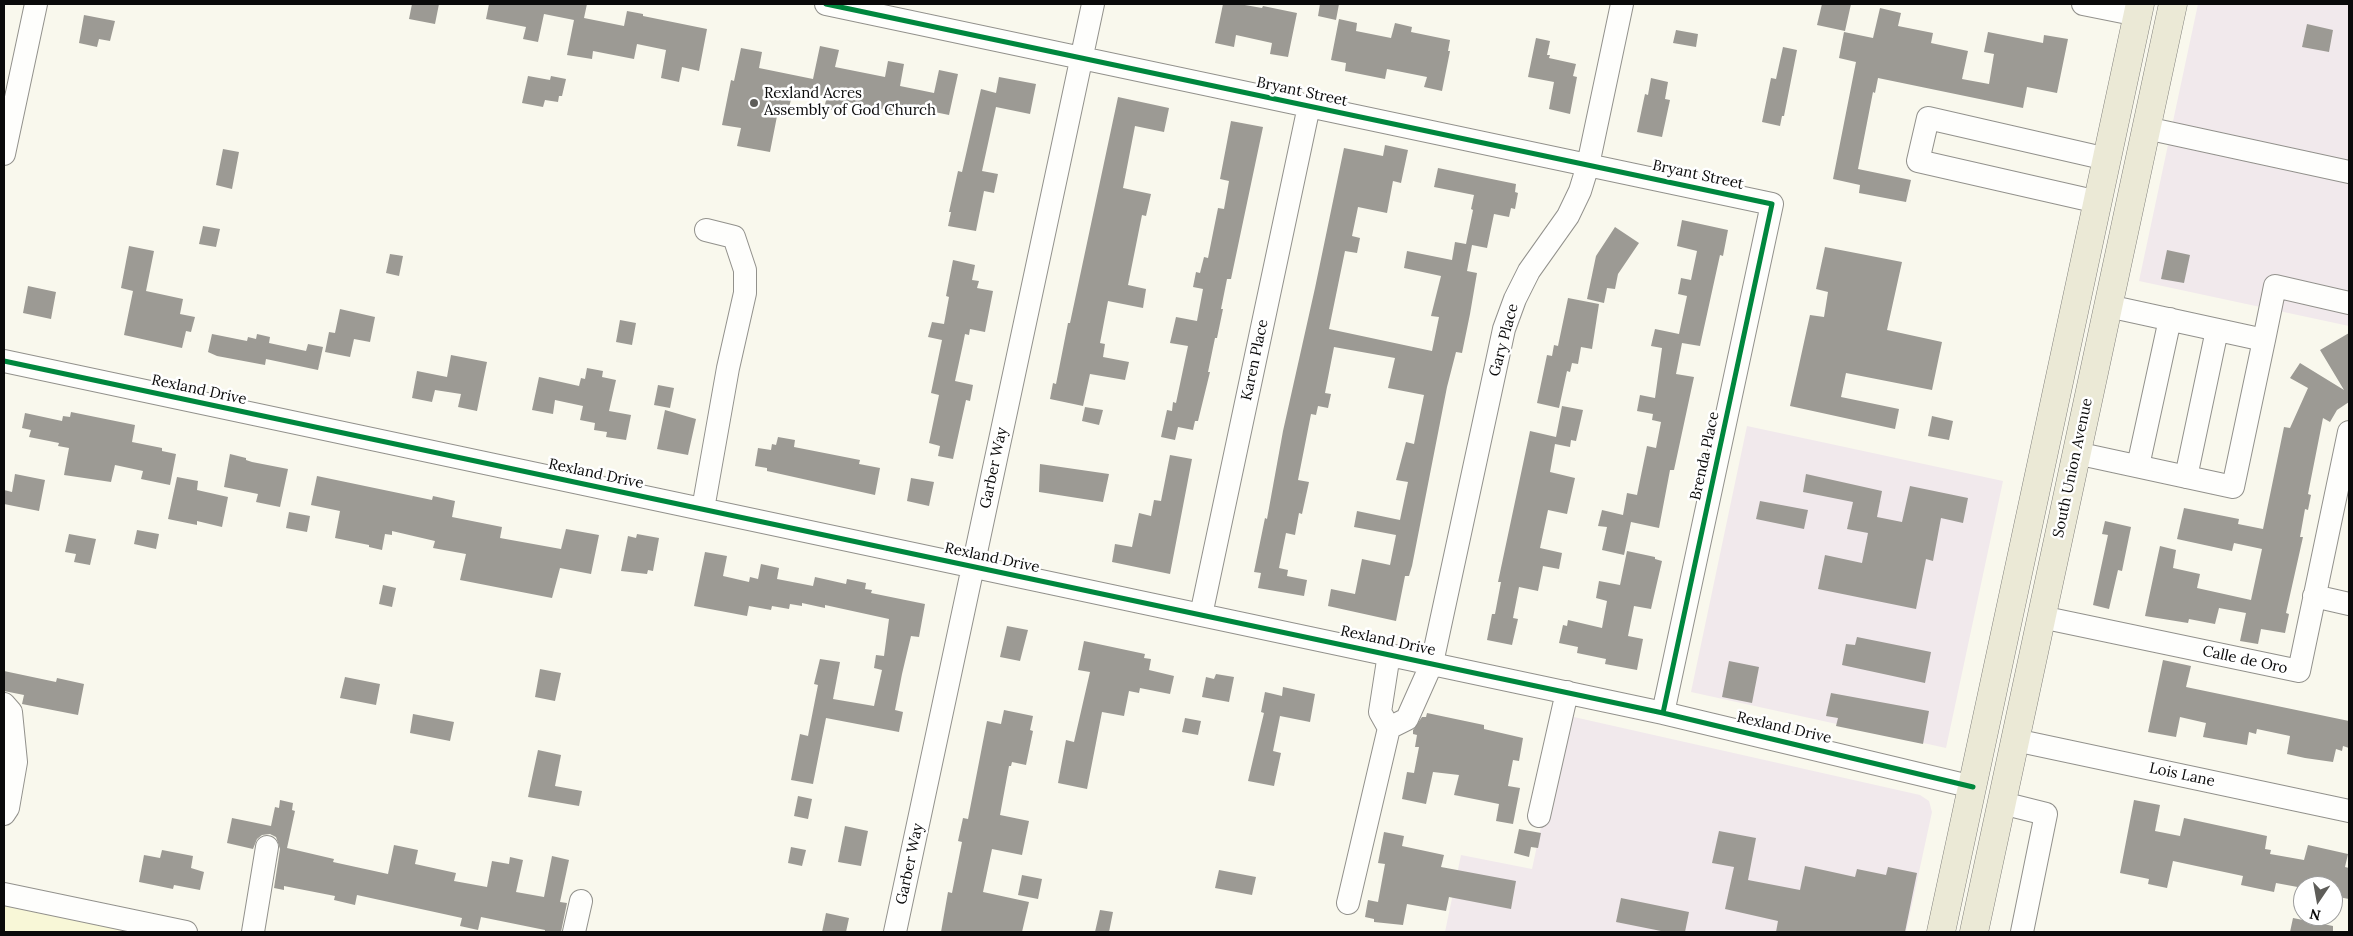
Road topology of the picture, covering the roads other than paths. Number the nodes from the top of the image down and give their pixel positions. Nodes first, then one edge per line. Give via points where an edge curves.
1 (36, 4) edge
2 (826, 4) edge
3 (1093, 4) edge
4 (1622, 4) edge
5 (2083, 4) edge
6 (2173, 4) edge
7 (2139, 10) edge
8 (1082, 58) junction
9 (1310, 106) junction
10 (2146, 128) junction
11 (4, 154) edge
12 (2107, 158) junction
13 (1588, 165) junction
14 (2349, 172) edge
15 (2098, 202) junction
16 (1772, 204) joint
17 (2126, 224) junction
18 (706, 230) dead end
19 (2349, 303) edge
20 (2108, 306) junction
21 (2170, 319) junction
22 (2217, 330) junction
23 (2264, 340) junction
24 (4, 361) edge
25 (2349, 432) edge
26 (2076, 453) junction
27 (2138, 466) junction
28 (2186, 477) junction
29 (703, 509) junction
30 (974, 566) junction
31 (2014, 590) junction
32 (2314, 596) junction
33 (2349, 604) edge
34 (1201, 614) junction
35 (2041, 617) junction
36 (1389, 654) junction
37 (1432, 663) junction
38 (1567, 692) junction
39 (4, 704) edge
40 (1663, 712) junction
41 (1389, 728) junction
42 (2015, 740) junction
43 (1973, 786) junction
44 (2002, 804) junction
45 (2349, 811) edge
46 (4, 814) edge
47 (1539, 816) dead end
48 (267, 847) dead end
49 (4, 894) edge
50 (581, 901) dead end
51 (1348, 903) dead end
52 (186, 932) edge
53 (253, 932) edge
54 (574, 932) edge
55 (895, 932) edge
56 (1942, 932) edge
57 (1958, 932) edge
58 (1974, 932) edge
59 (2022, 932) edge

1 - 11 street
2 - 8 street, Bryant Street
3 - 8 street, Garber Way
4 - 13 street, Gary Place
5 - 7 street
6 - 10 main road, South Union Avenue
7 - 12 main road, South Union Avenue
7 - 17 main road via 2147,34 2147,51 2122,174
8 - 9 street, Bryant Street
8 - 30 street, Garber Way
9 - 13 street, Bryant Street
9 - 34 street, Karen Place
10 - 14 street
10 - 17 main road, South Union Avenue
12 - 15 main road, South Union Avenue
12 - 15 street via 1928,118 1918,161
13 - 16 street, Bryant Street
13 - 37 street, Gary Place via 1568,216 1529,271 1504,329
15 - 31 main road, South Union Avenue
16 - 40 street, Brenda Place
17 - 20 main road, South Union Avenue
18 - 29 street via 734,237 745,270 745,293
19 - 23 street via 2275,286
20 - 21 street
20 - 26 main road, South Union Avenue
21 - 22 street
21 - 27 street
22 - 23 street
22 - 28 street
23 - 28 street via 2232,487
24 - 29 street, Rexland Drive
25 - 32 street, Calle de Oro
26 - 27 street
26 - 35 main road, South Union Avenue
27 - 28 street
29 - 30 street, Rexland Drive
30 - 34 street, Rexland Drive
30 - 55 street, Garber Way
31 - 43 main road, South Union Avenue
31 - 44 main road via 2019,641 1992,775 1994,799
32 - 33 street
32 - 35 street, Calle de Oro via 2299,671
34 - 36 street, Rexland Drive
35 - 42 main road, South Union Avenue
36 - 37 street, Rexland Drive
36 - 41 street via 1380,712
37 - 38 street, Rexland Drive
37 - 41 street, Gary Place via 1407,719
38 - 40 street, Rexland Drive
38 - 47 street
39 - 46 street via 11,712 16,762 8,808
40 - 43 street, Rexland Drive
41 - 51 street
42 - 44 main road, South Union Avenue
42 - 45 street, Lois Lane
43 - 56 main road, South Union Avenue
43 - 57 main road via 1981,793 1983,814
44 - 58 main road, South Union Avenue
44 - 59 street via 2046,814
48 - 53 street
49 - 52 street
50 - 54 street

